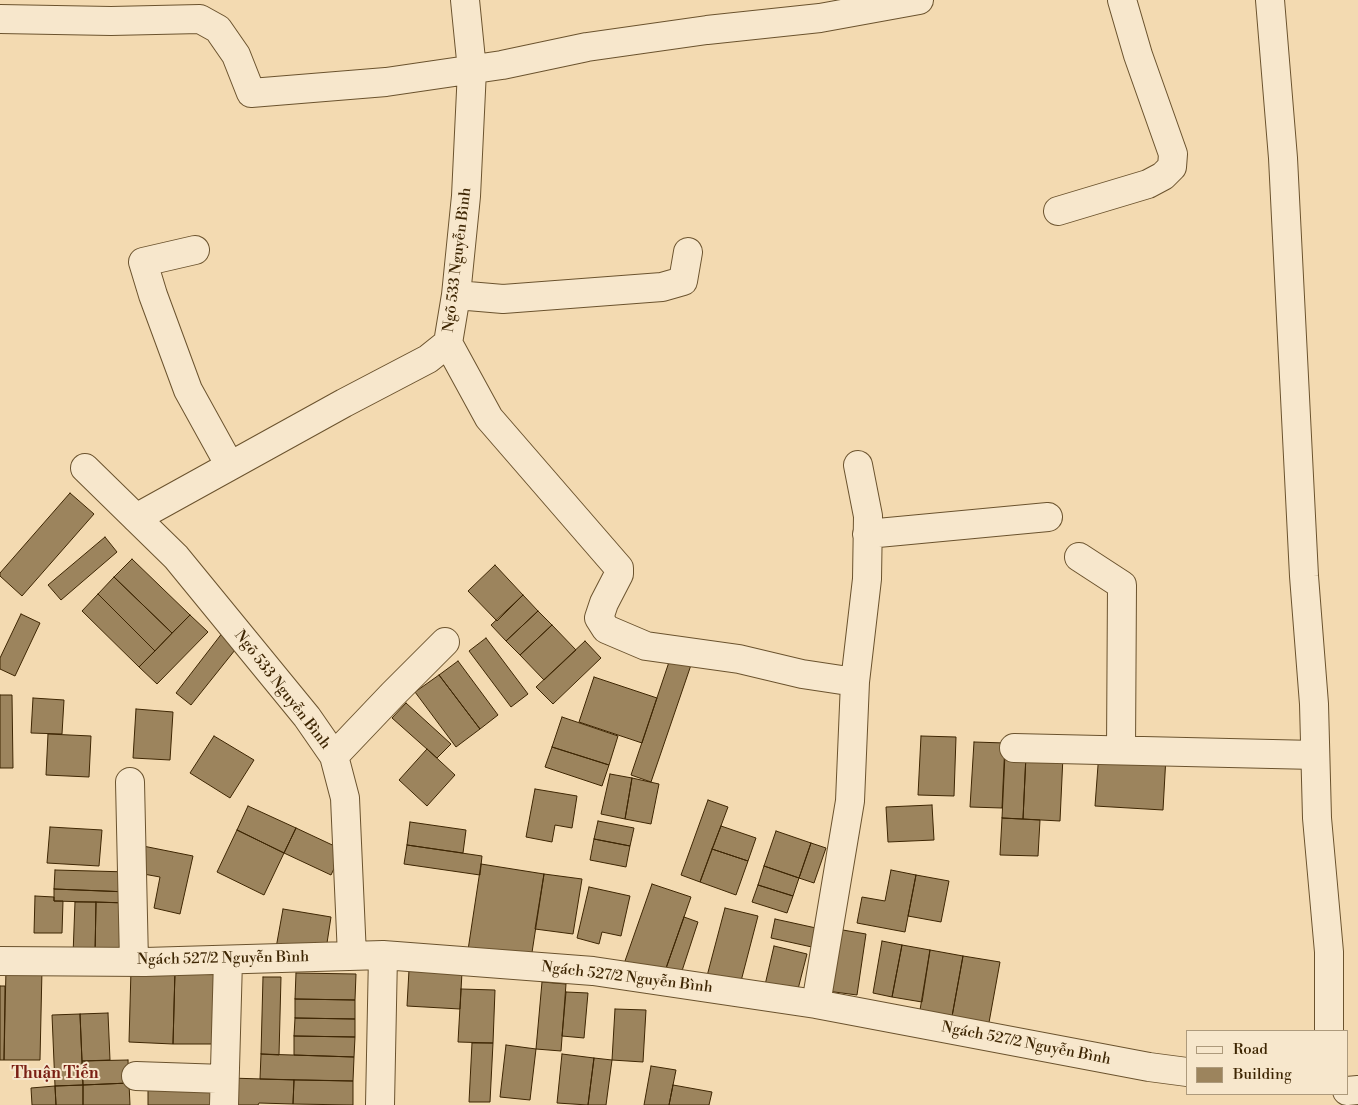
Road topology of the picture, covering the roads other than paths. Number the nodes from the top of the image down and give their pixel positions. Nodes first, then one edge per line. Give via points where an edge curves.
1 (465, 0) edge
2 (920, 0) edge
3 (1122, 0) edge
4 (1270, 0) edge
5 (819, 9) edge
6 (111, 11) edge
7 (0, 19) edge
8 (472, 70) junction
9 (1058, 211) dead end
10 (195, 250) dead end
11 (688, 252) dead end
12 (456, 295) junction
13 (448, 343) junction
14 (858, 465) dead end
15 (230, 466) junction
16 (85, 468) dead end
17 (1048, 517) dead end
18 (136, 518) junction
19 (867, 534) junction
20 (1080, 557) dead end
21 (445, 642) dead end
22 (855, 682) junction
23 (1014, 748) dead end
24 (1121, 750) junction
25 (1315, 755) junction
26 (334, 756) junction
27 (130, 782) dead end
28 (384, 955) junction
29 (352, 956) junction
30 (228, 960) junction
31 (0, 961) edge
32 (134, 962) junction
33 (816, 1004) junction
34 (1330, 1030) edge
35 (1186, 1072) edge
36 (136, 1076) dead end
37 (224, 1092) edge
38 (380, 1105) edge

1 - 8 street, Ngõ 533 Nguyễn Bình
2 - 5 street
3 - 9 street via 1173,154 1172,167 1148,184
4 - 25 street via 1283,158
5 - 8 street via 707,30 587,47
6 - 7 street
6 - 8 street via 200,19 218,29 236,54 251,93 386,82
8 - 12 street, Ngõ 533 Nguyễn Bình via 466,196
10 - 15 street via 143,262 188,390
11 - 12 street via 683,281 662,288 503,299
12 - 13 street, Ngõ 533 Nguyễn Bình
13 - 15 street, Ngõ 533 Nguyễn Bình via 428,359
13 - 22 street via 489,418 619,568 599,618 606,629 646,646 739,658 802,674
14 - 19 street via 868,516
15 - 18 street, Ngõ 533 Nguyễn Bình
16 - 18 street, Ngõ 533 Nguyễn Bình
17 - 19 street
18 - 26 street, Ngõ 533 Nguyễn Bình via 176,557 307,717
19 - 22 street via 866,580
20 - 24 street via 1122,585
21 - 26 street
22 - 33 street via 850,801
23 - 24 street
24 - 25 street
25 - 34 street via 1329,952
26 - 29 street, Ngõ 533 Nguyễn Bình via 345,798
27 - 32 street
28 - 29 street, Ngách 527/2 Nguyễn Bình
28 - 33 street, Ngách 527/2 Nguyễn Bình via 593,971
28 - 38 street
29 - 30 street, Ngách 527/2 Nguyễn Bình
30 - 32 street, Ngách 527/2 Nguyễn Bình
30 - 37 street
31 - 32 street, Ngách 527/2 Nguyễn Bình
33 - 35 street, Ngách 527/2 Nguyễn Bình
36 - 37 street

